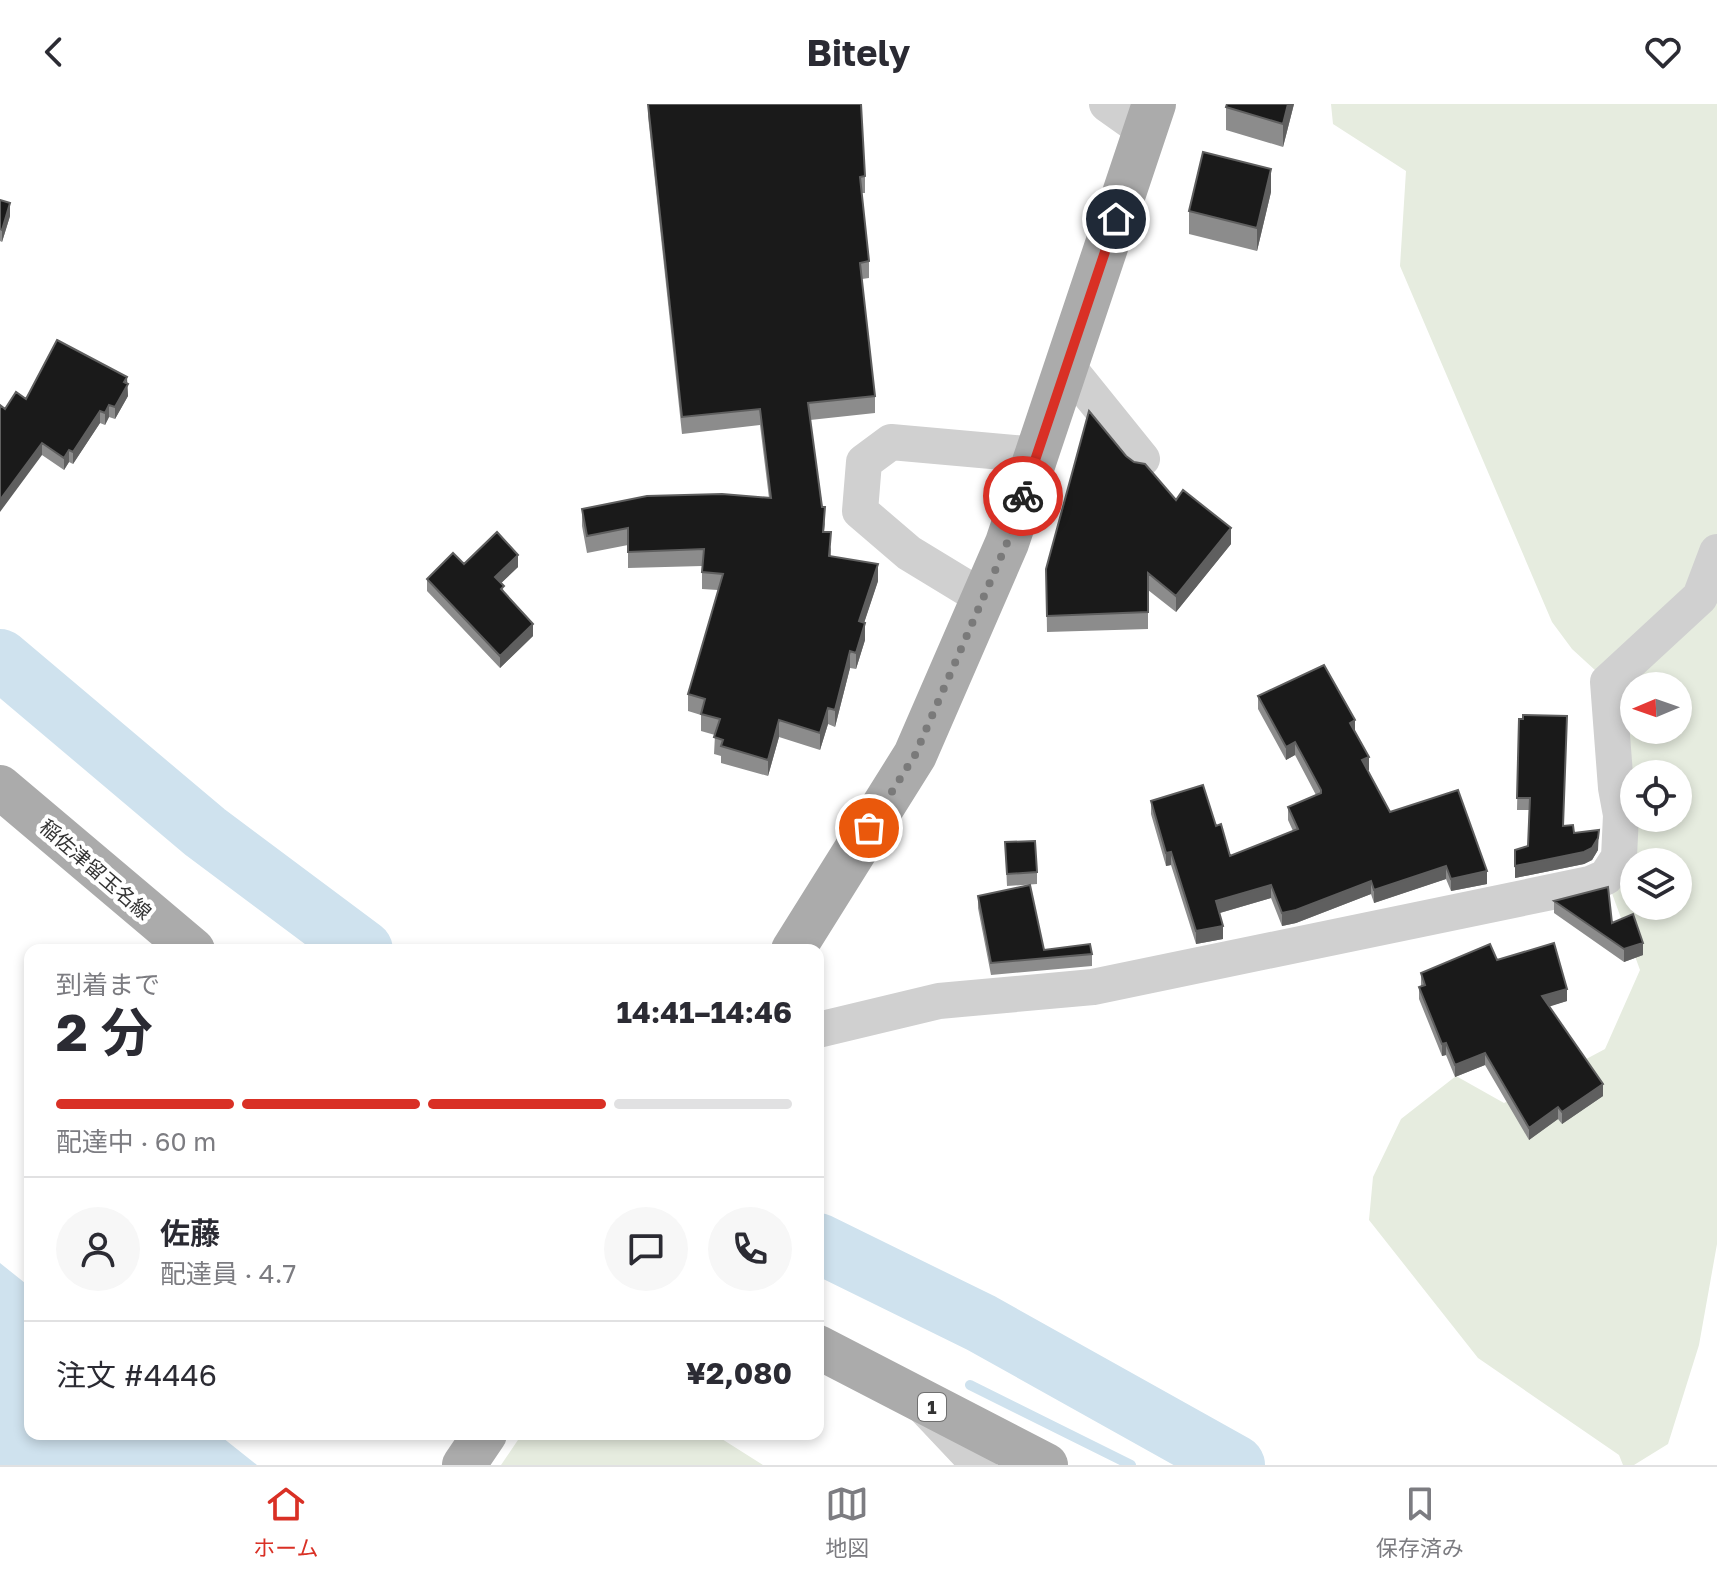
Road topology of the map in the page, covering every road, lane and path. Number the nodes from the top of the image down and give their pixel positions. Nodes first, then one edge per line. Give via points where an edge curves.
1 (1107, 104) edge
2 (1150, 118) edge
3 (1067, 366) junction
4 (1037, 455) junction
5 (1142, 459) dead end
6 (1717, 552) edge
7 (983, 598) junction
8 (0, 787) edge
9 (189, 944) edge
10 (797, 944) edge
11 (824, 1029) edge
12 (824, 1350) edge
13 (917, 1399) junction
14 (481, 1440) edge
15 (464, 1465) edge
16 (979, 1465) edge
17 (1046, 1465) edge

1 - 2 street
2 - 3 main road
3 - 4 main road
3 - 5 street
4 - 7 main road
4 - 7 street via 891,442 864,462 860,511 909,553
6 - 11 street via 1700,597 1608,682 1621,815 1619,857 1606,877 1093,987 939,1001
7 - 10 main road via 915,755
8 - 9 main road, 稲佐津留玉名線
12 - 13 main road, 1
13 - 16 street
13 - 17 main road, 1
14 - 15 main road

